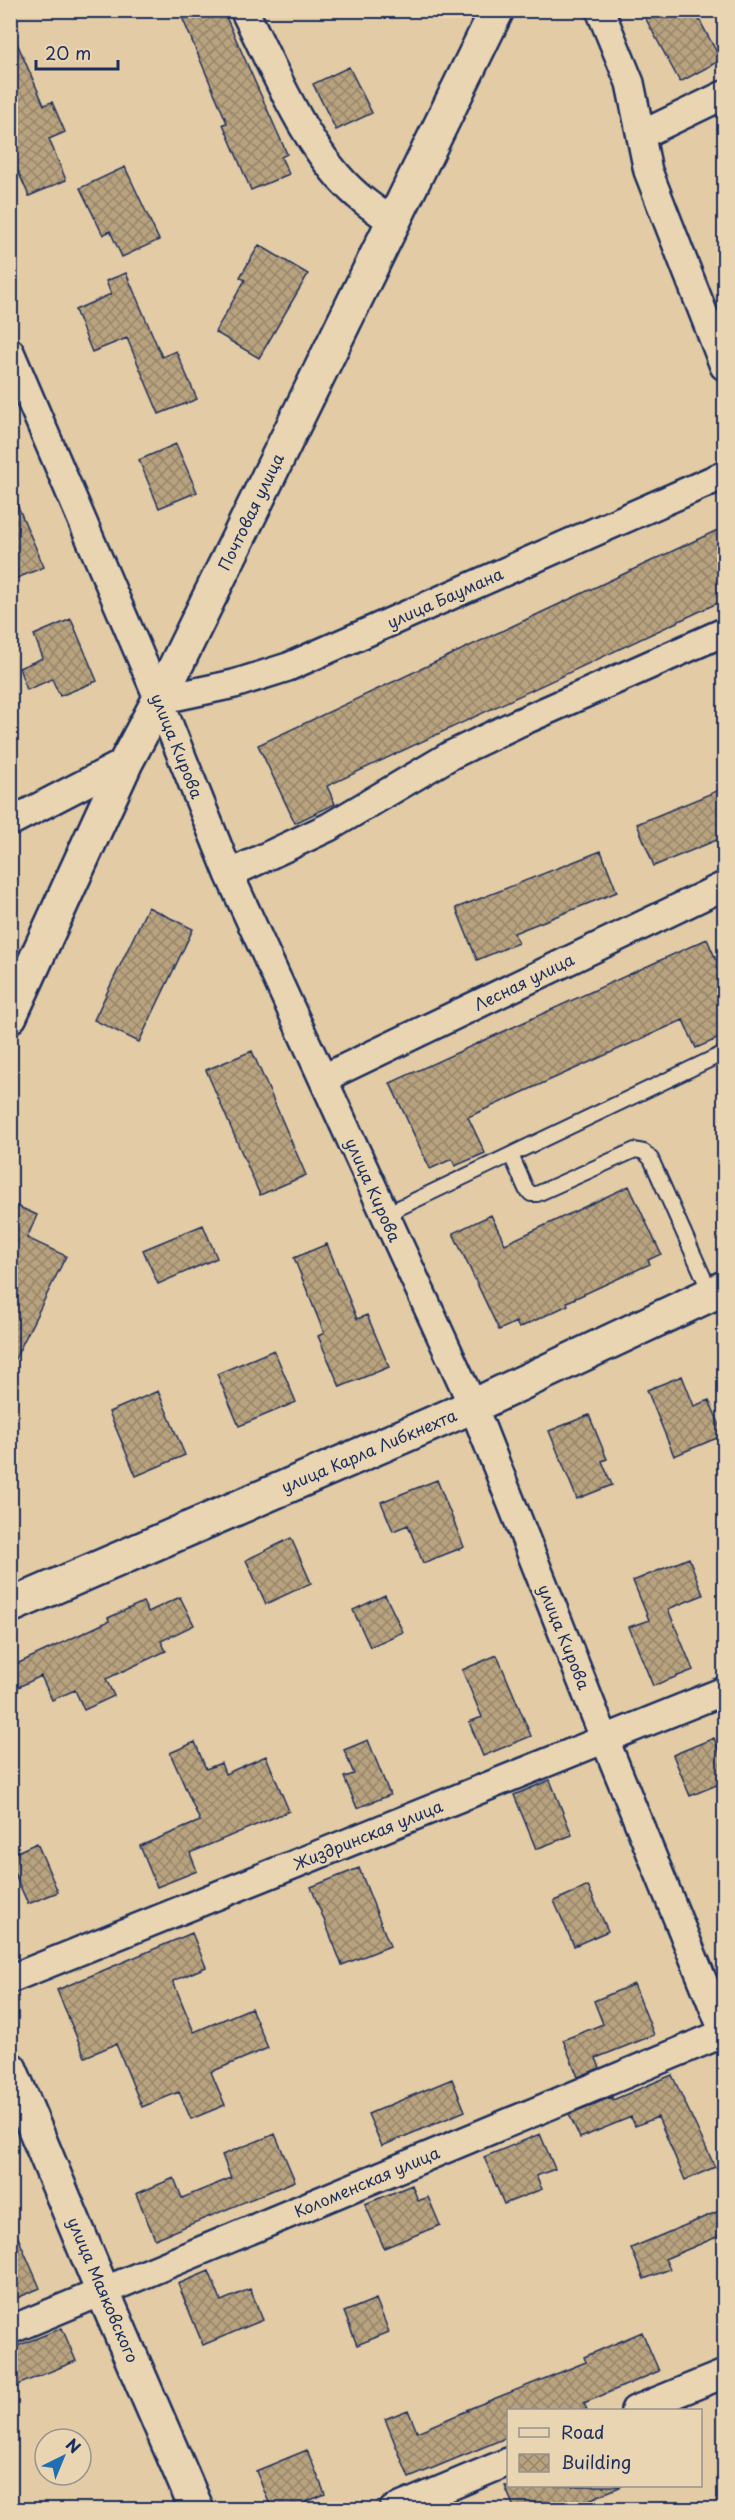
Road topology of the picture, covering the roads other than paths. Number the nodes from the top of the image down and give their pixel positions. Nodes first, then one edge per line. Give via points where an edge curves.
1 (244, 10) edge
2 (497, 10) edge
3 (600, 10) edge
4 (724, 94) edge
5 (641, 135) junction
6 (394, 223) junction
7 (10, 352) edge
8 (724, 366) edge
9 (724, 475) edge
10 (724, 632) edge
11 (159, 700) junction
12 (126, 762) junction
13 (10, 822) edge
14 (229, 874) junction
15 (724, 886) edge
16 (10, 1016) edge
17 (724, 1053) edge
18 (324, 1078) junction
19 (511, 1155) junction
20 (384, 1215) junction
21 (718, 1291) edge
22 (473, 1406) junction
23 (10, 1606) edge
24 (724, 1691) edge
25 (605, 1740) junction
26 (10, 1979) edge
27 (724, 2033) edge
28 (10, 2068) edge
29 (103, 2292) junction
30 (10, 2330) edge
31 (724, 2374) edge
32 (637, 2409) edge
33 (507, 2462) edge
34 (197, 2510) edge
35 (393, 2510) edge

1 - 6 street via 324,158 356,195
2 - 6 street, Почтовая улица
3 - 5 street via 630,83
4 - 5 street
5 - 8 street via 648,171
6 - 11 street, Почтовая улица
7 - 11 street, улица Кирова
9 - 11 street, улица Баумана via 288,667 234,684
10 - 14 street via 451,755 329,826
11 - 12 street, Почтовая улица
11 - 14 street, улица Кирова
12 - 13 street
12 - 16 street, Почтовая улица
14 - 18 street, улица Кирова
15 - 18 street, Лесная улица
17 - 19 lane
18 - 20 street, улица Кирова
19 - 20 lane
19 - 21 lane via 526,1189 537,1194 635,1150 644,1152
20 - 22 street, улица Кирова
21 - 22 street, улица Карла Либкнехта
22 - 23 street, улица Карла Либкнехта
22 - 25 street, улица Кирова
24 - 25 street, Жиздринская улица
25 - 26 street, Жиздринская улица
25 - 27 street, улица Кирова
27 - 29 street, Коломенская улица
28 - 29 street, улица Маяковского
29 - 30 street, Коломенская улица
29 - 34 street, улица Маяковского
31 - 32 street
33 - 35 street

